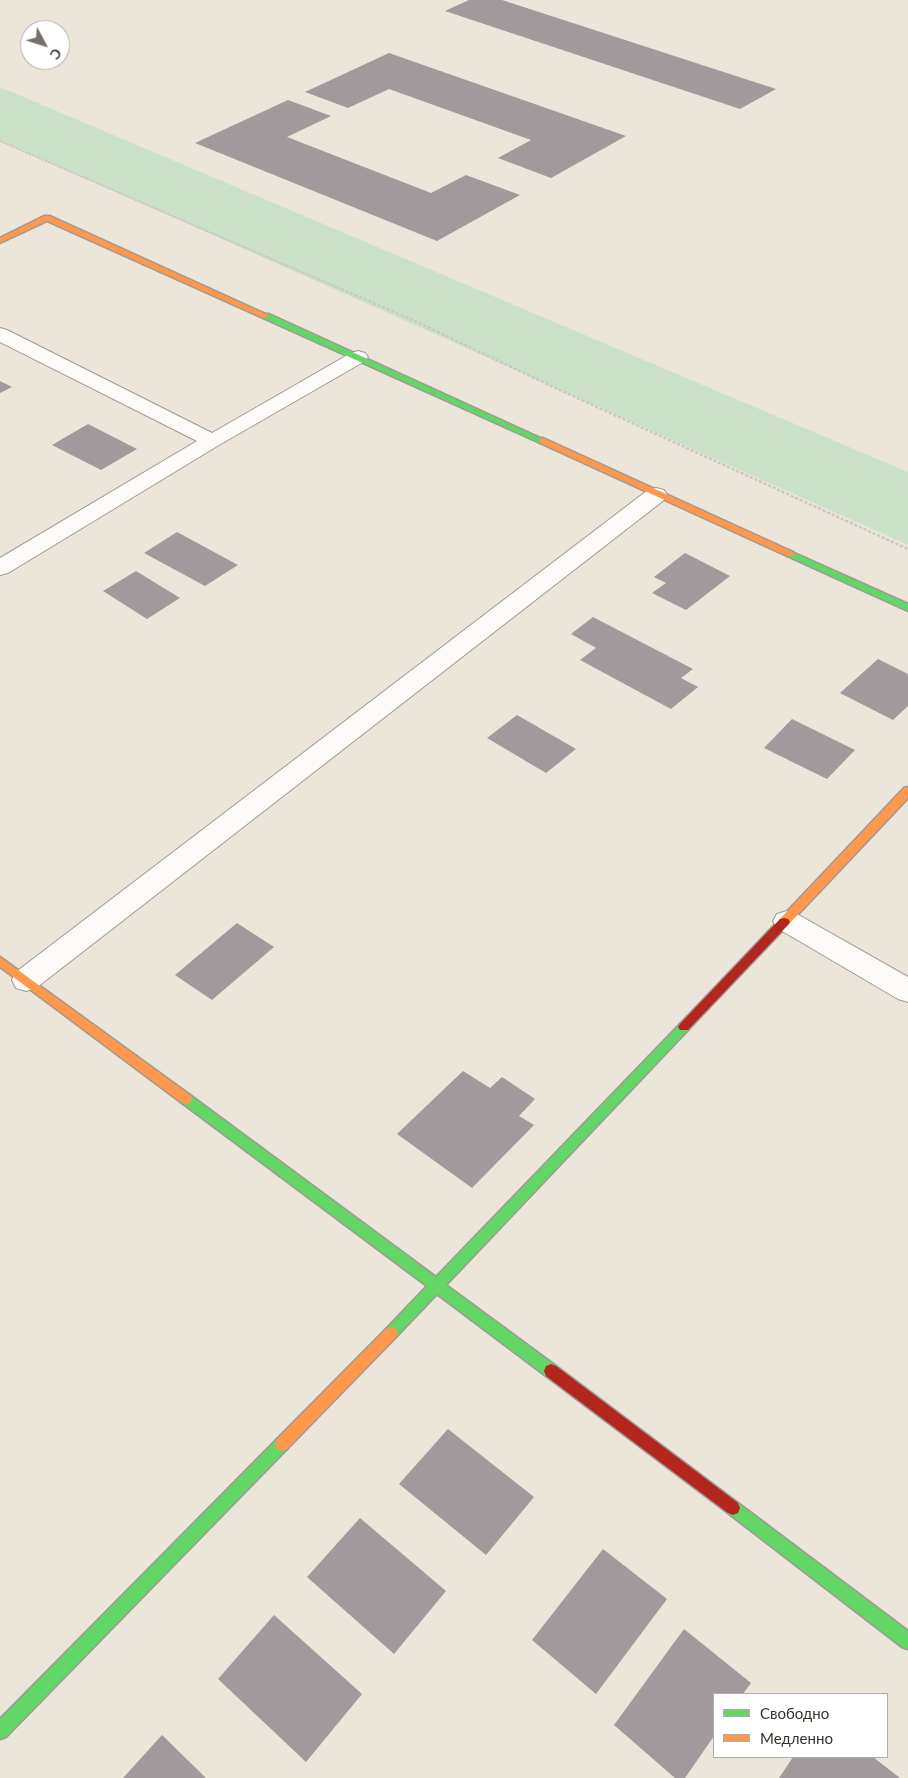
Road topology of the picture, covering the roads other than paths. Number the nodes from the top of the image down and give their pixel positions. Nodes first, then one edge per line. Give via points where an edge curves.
1 (0, 241) edge
2 (4, 341) edge
3 (358, 357) junction
4 (212, 441) junction
5 (656, 494) junction
6 (0, 568) edge
7 (908, 608) edge
8 (908, 791) edge
9 (787, 921) junction
10 (0, 961) edge
11 (26, 980) junction
12 (908, 991) edge
13 (438, 1285) junction
14 (908, 1641) edge
15 (0, 1731) edge

1 - 3 street via 47,218
2 - 4 street
3 - 4 street
3 - 5 street
4 - 6 street
5 - 7 street
5 - 11 street
8 - 9 street
9 - 12 street
9 - 13 street
10 - 11 street
11 - 13 street
13 - 14 street
13 - 15 street

